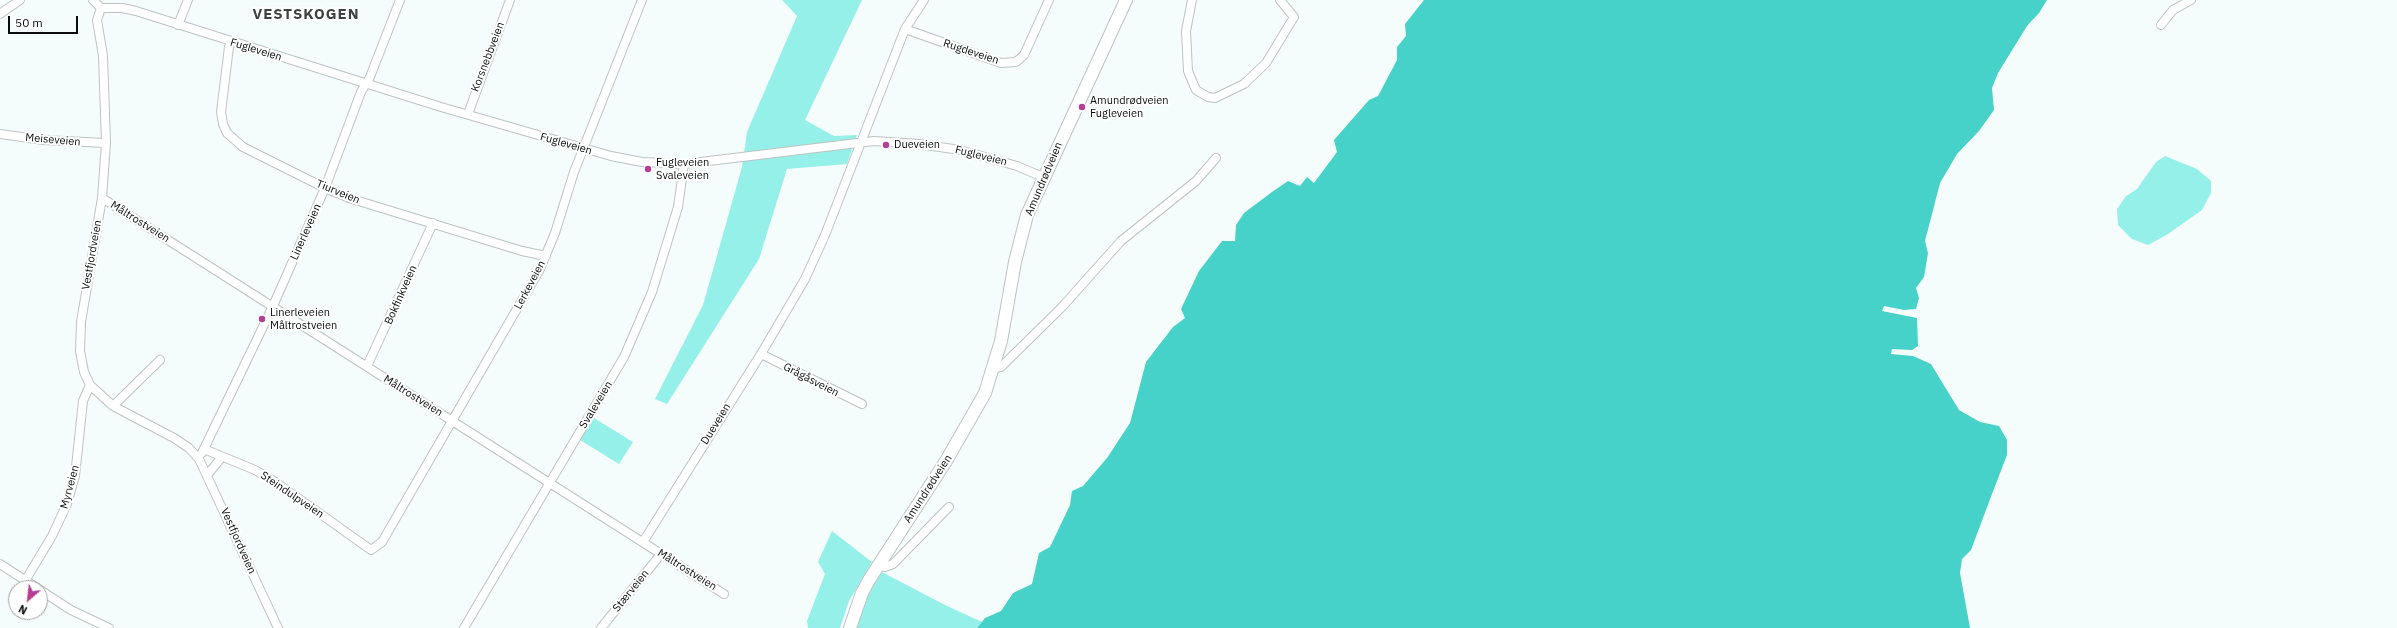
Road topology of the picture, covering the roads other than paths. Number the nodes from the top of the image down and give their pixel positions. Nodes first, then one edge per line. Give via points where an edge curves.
1 (20, 0) edge
2 (93, 0) edge
3 (188, 0) edge
4 (400, 0) edge
5 (510, 0) edge
6 (642, 0) edge
7 (924, 0) edge
8 (1049, 0) edge
9 (1126, 0) edge
10 (1192, 0) edge
11 (1281, 0) edge
12 (2190, 0) edge
13 (101, 8) junction
14 (0, 14) edge
15 (178, 25) junction
16 (2161, 25) dead end
17 (905, 29) junction
18 (231, 42) junction
19 (365, 83) junction
20 (468, 114) junction
21 (0, 134) edge
22 (861, 142) junction
23 (106, 143) junction
24 (583, 149) junction
25 (1216, 158) dead end
26 (684, 164) junction
27 (1043, 177) junction
28 (325, 188) junction
29 (102, 198) junction
30 (433, 223) junction
31 (546, 256) junction
32 (273, 306) junction
33 (761, 354) junction
34 (160, 360) dead end
35 (367, 366) junction
36 (994, 368) junction
37 (90, 385) junction
38 (862, 404) dead end
39 (113, 406) junction
40 (452, 420) junction
41 (204, 449) junction
42 (222, 457) junction
43 (199, 459) junction
44 (208, 474) junction
45 (549, 482) junction
46 (949, 508) dead end
47 (643, 542) junction
48 (375, 549) joint
49 (661, 554) junction
50 (0, 564) edge
51 (878, 565) junction
52 (24, 580) edge
53 (26, 580) edge
54 (724, 594) dead end
55 (48, 595) edge
56 (109, 628) edge
57 (278, 628) edge
58 (464, 628) edge
59 (601, 628) edge
60 (850, 628) edge

1 - 14 street
2 - 13 street
3 - 15 street
4 - 19 street, Linerleveien
5 - 20 street, Korsnebbveien
6 - 24 street, Lerkeveien
7 - 17 street, Dueveien
8 - 17 street, Rugdeveien via 1024,55 1016,62 1001,63
9 - 27 main road, Amundrødveien
10 - 11 street via 1186,32 1188,71 1196,90 1208,97 1219,97 1244,84 1266,63 1294,17
12 - 16 street via 2173,10
13 - 15 street, Fugleveien via 122,8
13 - 23 street, Vestfjordveien via 97,20 103,56
15 - 18 street, Fugleveien
17 - 22 street, Dueveien
18 - 19 street, Fugleveien
18 - 28 street, Tiurveien via 221,112 227,133 243,147
19 - 20 street, Fugleveien
19 - 28 street, Linerleveien
20 - 24 street, Fugleveien
21 - 23 street, Meiseveien via 43,140
22 - 26 street, Fugleveien
22 - 27 street, Fugleveien via 919,144 960,150 1017,166
22 - 33 street, Dueveien via 812,264
23 - 29 street, Vestfjordveien
24 - 26 street, Fugleveien via 642,162
24 - 31 street, Lerkeveien
25 - 36 street via 1196,180 1121,240 1062,307 1001,367
26 - 45 street, Svaleveien via 683,186 678,207 647,306 614,376
27 - 36 main road, Amundrødveien via 1021,236
28 - 30 street, Tiurveien
28 - 32 street, Linerleveien
29 - 32 street, Måltrostveien
29 - 37 street, Vestfjordveien via 81,322 80,351
30 - 31 street, Tiurveien
30 - 35 street, Bokfinkveien
31 - 40 street, Lerkeveien
32 - 35 street, Måltrostveien
32 - 41 street, Linerleveien
33 - 38 street, Grågåsveien
33 - 47 street, Dueveien
34 - 39 street
35 - 40 street, Måltrostveien
36 - 51 main road, Amundrødveien via 971,420
37 - 39 street, Vestfjordveien
37 - 53 street, Myrveien via 83,402 75,476 66,504 52,536
39 - 43 street, Vestfjordveien via 174,438
40 - 45 street, Måltrostveien
40 - 48 street, Lerkeveien via 382,542
41 - 42 street, Steindulpveien
41 - 43 street, Linerleveien
42 - 44 street
42 - 48 street, Steindulpveien via 277,483 370,550
43 - 44 street, Vestfjordveien
44 - 57 street, Vestfjordveien
45 - 47 street, Måltrostveien
45 - 58 street, Svaleveien
46 - 51 street, Amundrødveien via 892,564 885,567
47 - 49 street, Måltrostveien
49 - 54 street, Måltrostveien
49 - 59 street, Stærveien
50 - 52 street
51 - 60 main road, Amundrødveien via 862,594
55 - 56 street

